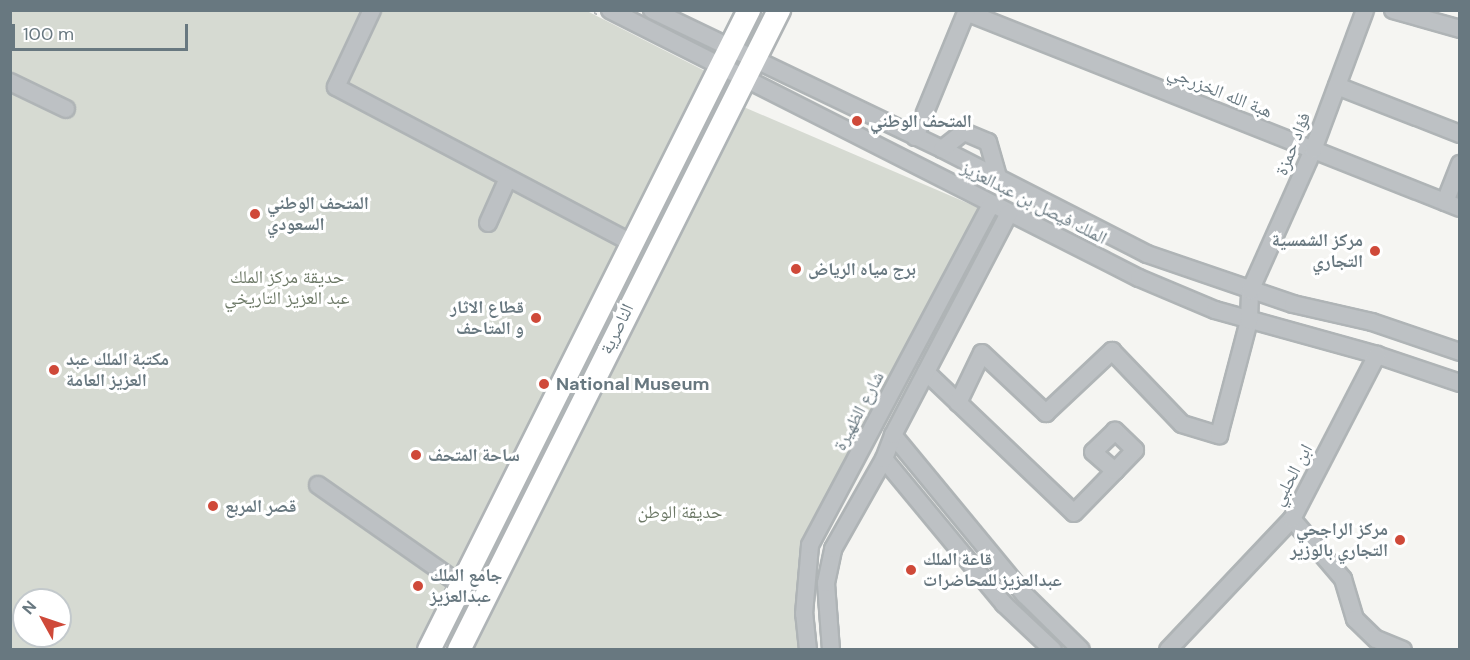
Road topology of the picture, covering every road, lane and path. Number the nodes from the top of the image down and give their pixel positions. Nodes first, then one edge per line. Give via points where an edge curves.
1 (372, 10) edge
2 (610, 10) edge
3 (652, 10) edge
4 (749, 10) edge
5 (779, 10) edge
6 (1365, 10) edge
7 (1393, 10) edge
8 (966, 11) edge
9 (1460, 29) edge
10 (725, 57) junction
11 (749, 70) junction
12 (10, 82) edge
13 (1337, 86) junction
14 (66, 109) dead end
15 (1460, 134) edge
16 (915, 137) junction
17 (942, 149) junction
18 (1313, 150) junction
19 (1460, 164) edge
20 (508, 177) junction
21 (998, 178) junction
22 (992, 204) junction
23 (1452, 205) edge
24 (1010, 213) junction
25 (488, 224) dead end
26 (632, 243) junction
27 (1250, 291) junction
28 (606, 296) junction
29 (628, 307) junction
30 (1249, 321) junction
31 (1460, 352) edge
32 (1377, 355) junction
33 (926, 372) junction
34 (1460, 383) edge
35 (958, 403) junction
36 (893, 435) junction
37 (884, 459) junction
38 (1115, 471) dead end
39 (318, 485) dead end
40 (1292, 519) junction
41 (461, 585) junction
42 (429, 650) edge
43 (459, 650) edge
44 (808, 650) edge
45 (831, 650) edge
46 (1053, 650) edge
47 (1081, 650) edge
48 (1168, 650) edge
49 (1403, 650) edge

1 - 20 street via 336,87
2 - 10 street, الملك فيصل بن عبدالعزيز
3 - 10 street, الملك فيصل بن عبدالعزيز
4 - 10 main road, الناصرية
5 - 11 main road, الناصرية
6 - 13 street, فؤاد حمزة
7 - 9 street
8 - 16 street
8 - 18 street, هبة الله الخزرجي
10 - 11 street, الملك فيصل بن عبدالعزيز
10 - 26 main road, الناصرية
11 - 16 street, الملك فيصل بن عبدالعزيز
11 - 22 street, الملك فيصل بن عبدالعزيز
11 - 29 main road, الناصرية
12 - 14 street
13 - 15 street
13 - 18 street, فؤاد حمزة
16 - 17 street, الملك فيصل بن عبدالعزيز
17 - 21 street, الملك فيصل بن عبدالعزيز
17 - 21 street via 964,132 988,142
18 - 23 street, هبة الله الخزرجي
18 - 27 street, فؤاد حمزة
19 - 23 street
20 - 25 street
20 - 26 street
21 - 27 street, الملك فيصل بن عبدالعزيز via 1147,254
22 - 24 street, الملك فيصل بن عبدالعزيز
22 - 44 street, شارع الظهيرة via 810,545 804,614
24 - 30 street, الملك فيصل بن عبدالعزيز via 1139,278
24 - 33 street
26 - 28 main road, الناصرية
27 - 30 street
27 - 31 street, الملك فيصل بن عبدالعزيز via 1372,322
28 - 29 main road via 614,287 625,286 631,295
28 - 41 main road, الناصرية
29 - 43 main road, الناصرية
30 - 32 street, الملك فيصل بن عبدالعزيز
30 - 35 street via 1219,435 1182,424 1112,351 1046,413 981,353
32 - 34 street, الملك فيصل بن عبدالعزيز
32 - 40 street, ابن الحلبي
33 - 35 street
33 - 36 street
35 - 38 street via 1074,513
36 - 37 street
36 - 47 street via 1025,595
37 - 45 street via 833,549 826,583
37 - 46 street via 1004,604
39 - 41 street
40 - 48 street, ابن الحلبي
40 - 49 street via 1343,579 1355,620 1376,639
41 - 42 main road, الناصرية

